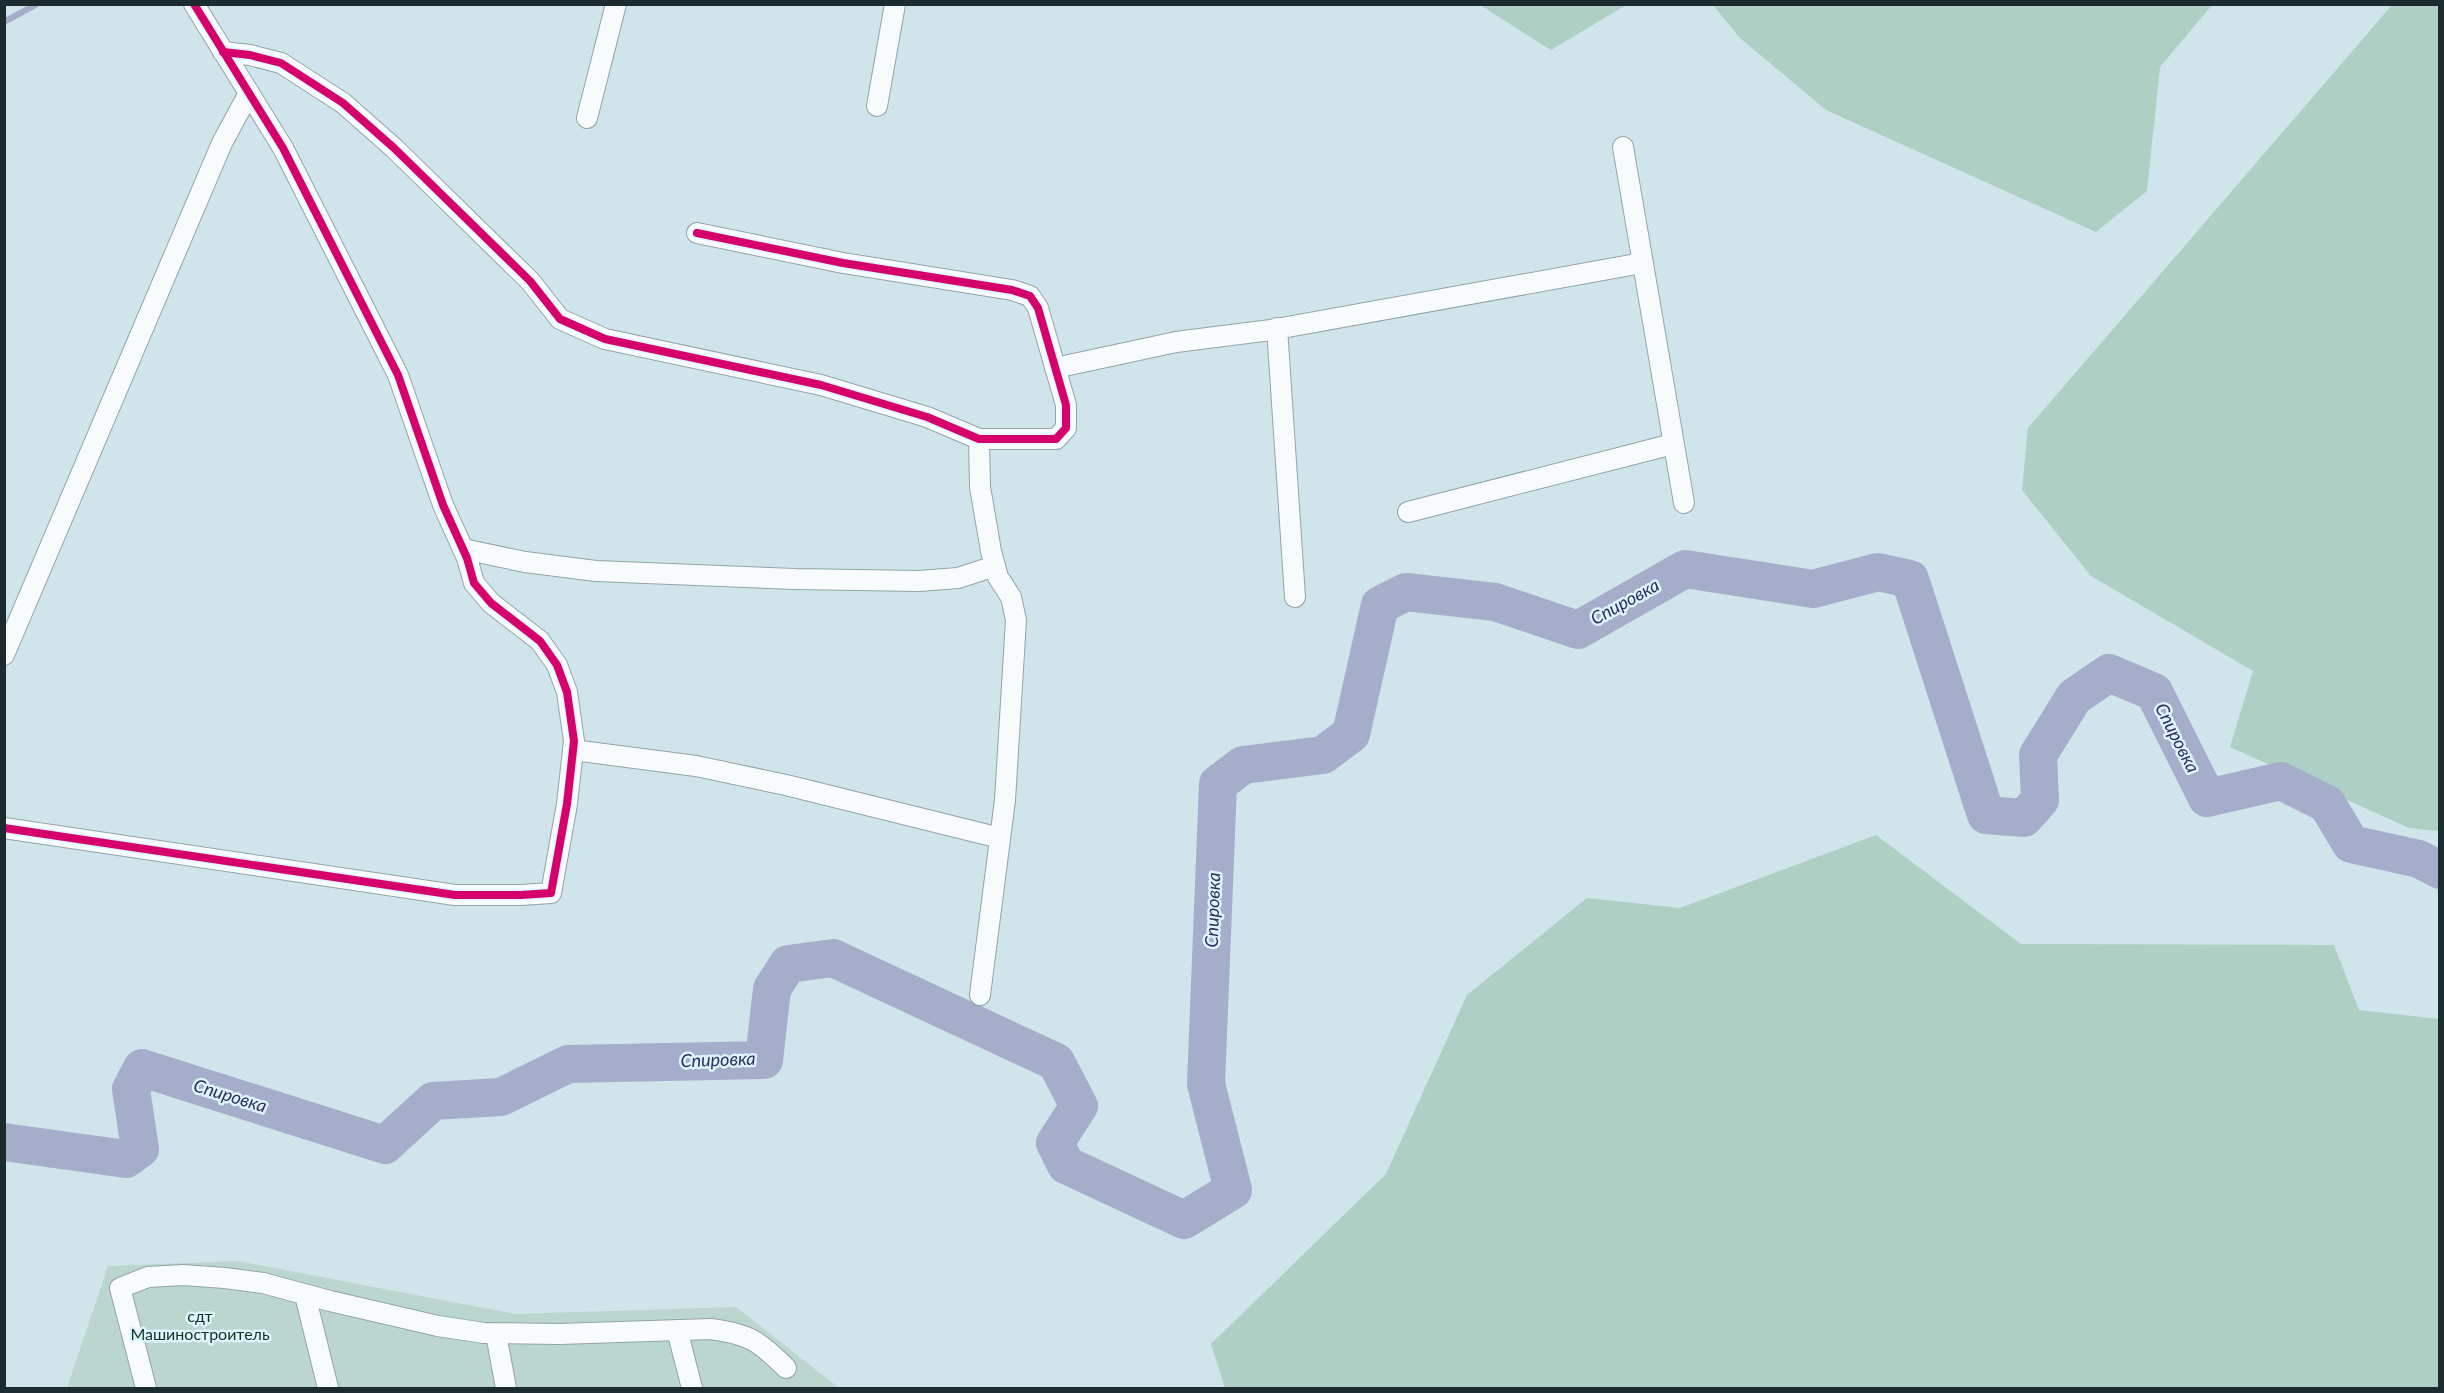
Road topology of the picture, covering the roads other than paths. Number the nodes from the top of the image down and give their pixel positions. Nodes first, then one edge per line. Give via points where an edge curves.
1 (194, 4) edge
2 (616, 4) edge
3 (895, 4) edge
4 (223, 52) junction
5 (249, 93) junction
6 (877, 106) dead end
7 (587, 118) dead end
8 (1623, 147) dead end
9 (697, 233) dead end
10 (1642, 262) junction
11 (1277, 328) junction
12 (1055, 368) junction
13 (979, 439) junction
14 (1673, 444) junction
15 (1684, 503) dead end
16 (1408, 512) dead end
17 (463, 549) junction
18 (995, 566) junction
19 (1295, 597) dead end
20 (4, 656) edge
21 (573, 750) junction
22 (4, 828) edge
23 (1000, 838) junction
24 (980, 995) dead end
25 (305, 1295) junction
26 (677, 1330) junction
27 (496, 1334) junction
28 (786, 1368) dead end
29 (146, 1389) edge
30 (328, 1389) edge
31 (506, 1389) edge
32 (692, 1389) edge

1 - 4 street
2 - 7 street
3 - 6 street
4 - 5 street
4 - 13 street via 281,63 344,103 530,281 560,319 604,339 821,385 927,417
5 - 17 street via 284,148 398,375 443,505
5 - 20 street via 222,143
8 - 10 street
9 - 12 street via 1030,296 1038,308
10 - 11 street
10 - 14 street
11 - 12 street via 1176,342
11 - 19 street
12 - 13 street via 1066,405 1066,428 1056,439
13 - 18 street via 980,487
14 - 15 street
14 - 16 street
17 - 18 street via 525,562 657,575 919,581 958,578
17 - 21 street via 474,583 485,597 540,641 557,664 567,692
18 - 23 street via 1011,597 1016,620
21 - 22 street via 551,892 455,895
21 - 23 street via 696,766
23 - 24 street
25 - 27 street via 438,1326
25 - 29 street via 263,1283 183,1275 148,1276 120,1288
25 - 30 street
26 - 27 street
26 - 28 street via 711,1329 744,1335 768,1350
26 - 32 street
27 - 31 street

